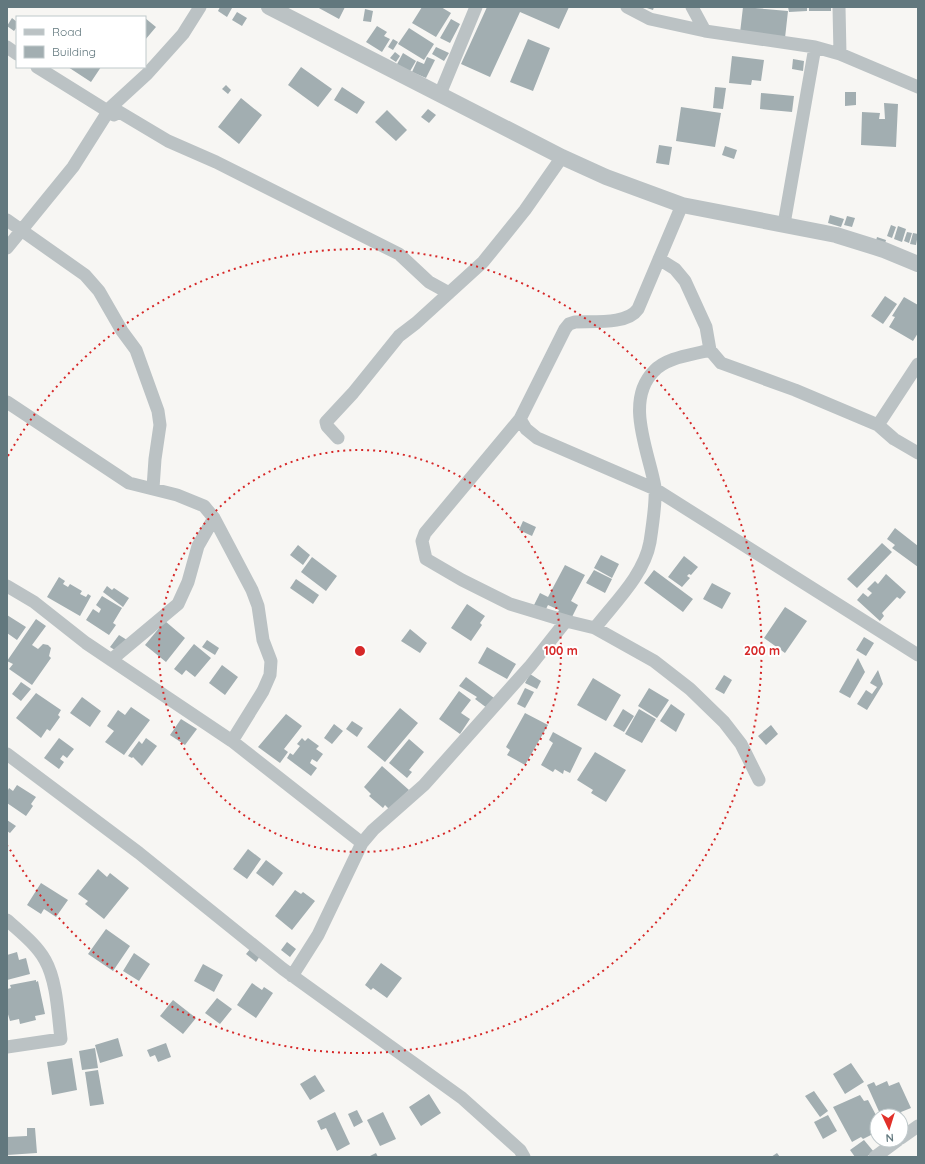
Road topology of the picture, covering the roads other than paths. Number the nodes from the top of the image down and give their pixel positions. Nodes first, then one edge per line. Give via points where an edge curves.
1 (200, 7) edge
2 (268, 7) edge
3 (476, 7) edge
4 (627, 7) edge
5 (692, 7) edge
6 (839, 7) edge
7 (705, 31) junction
8 (7, 47) edge
9 (816, 47) junction
10 (16, 53) edge
11 (840, 54) junction
12 (39, 68) edge
13 (918, 87) edge
14 (440, 94) junction
15 (109, 110) junction
16 (123, 120) dead end
17 (562, 157) junction
18 (682, 205) junction
19 (7, 220) edge
20 (784, 224) junction
21 (22, 229) junction
22 (7, 248) edge
23 (659, 259) junction
24 (918, 264) edge
25 (449, 294) junction
26 (710, 350) junction
27 (918, 364) edge
28 (7, 402) edge
29 (520, 419) junction
30 (878, 425) junction
31 (338, 438) dead end
32 (918, 452) edge
33 (153, 488) junction
34 (655, 489) junction
35 (214, 518) junction
36 (7, 586) edge
37 (566, 621) junction
38 (595, 628) junction
39 (918, 655) edge
40 (111, 660) junction
41 (232, 741) junction
42 (7, 754) edge
43 (760, 780) dead end
44 (362, 843) junction
45 (7, 920) edge
46 (292, 976) junction
47 (7, 1047) edge
48 (918, 1126) edge
49 (909, 1132) edge
50 (887, 1148) edge
51 (524, 1157) edge
52 (875, 1157) edge

1 - 15 street via 183,34 147,74
2 - 14 street
3 - 14 street
4 - 7 street via 650,19
5 - 7 street
6 - 11 street
7 - 9 street
8 - 10 street
9 - 11 street
9 - 20 street
11 - 13 street
12 - 15 street
14 - 17 street
15 - 16 street
15 - 21 street via 73,167
15 - 25 street via 399,254 429,282
17 - 18 street
17 - 25 street via 525,210 482,262
18 - 20 street
18 - 23 street
19 - 21 street
20 - 24 street via 836,234
21 - 22 street
21 - 33 street via 85,275 99,291 136,350 158,411 160,425
23 - 26 street via 675,269 685,281 706,327
23 - 29 street via 633,316 569,324
25 - 31 street via 399,336 326,422 326,426
26 - 30 street via 721,362
26 - 34 street via 670,361 654,370 643,384 640,402 642,431
27 - 30 street
28 - 33 street via 130,483
29 - 34 street via 526,429 537,438
29 - 37 street via 425,533 422,549 426,559 462,580 510,604
30 - 32 street via 894,439
33 - 35 street via 177,494 204,506
34 - 38 street via 650,542 645,559 638,573
34 - 39 street
35 - 40 street via 198,546 188,582 178,604
35 - 41 street via 252,590 258,606 263,640 271,661 270,675 264,691
36 - 40 street via 34,602
37 - 38 street
37 - 44 street via 531,665 424,786 373,830
38 - 43 street via 654,661 690,689 724,722 741,744
40 - 41 street
41 - 44 street
42 - 46 street via 140,853
44 - 46 street via 318,935
45 - 47 street via 28,938 45,960 51,974 61,1039
46 - 51 street via 462,1098 520,1150
48 - 49 street
50 - 52 street

